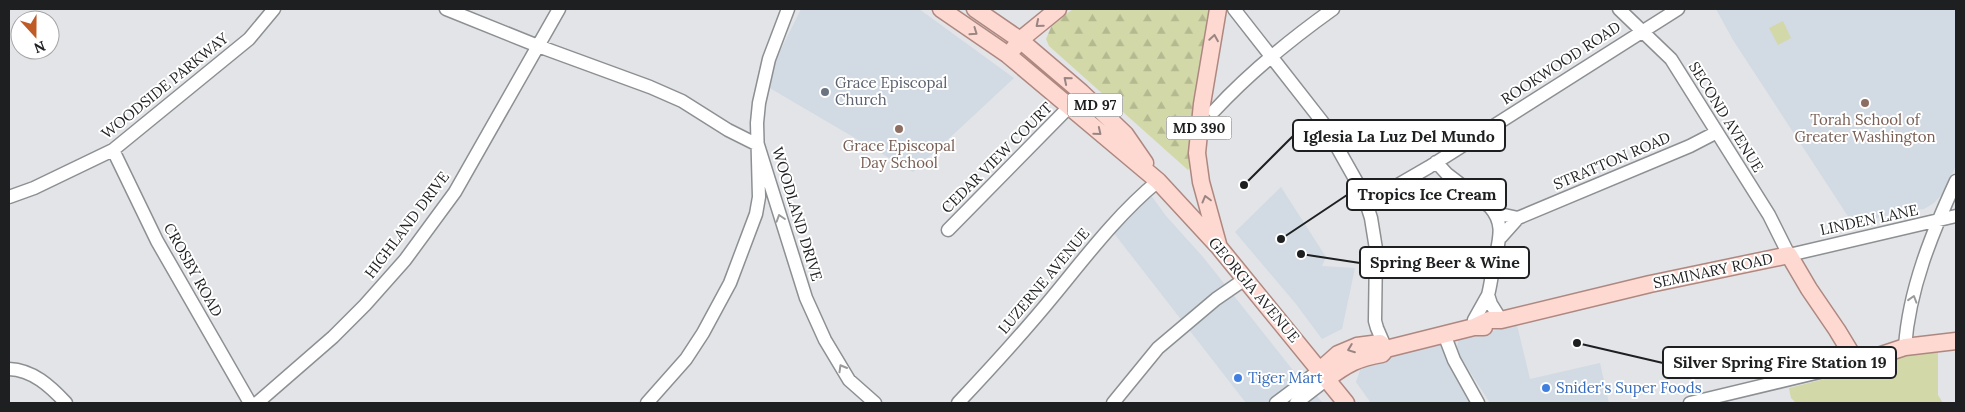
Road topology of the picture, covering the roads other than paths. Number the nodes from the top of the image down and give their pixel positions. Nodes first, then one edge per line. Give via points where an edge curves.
1 (274, 9) edge
2 (446, 9) edge
3 (559, 9) edge
4 (788, 9) edge
5 (941, 9) edge
6 (975, 9) edge
7 (1058, 9) edge
8 (1218, 9) edge
9 (1234, 9) edge
10 (1333, 9) edge
11 (1619, 9) edge
12 (1678, 9) edge
13 (1643, 30) junction
14 (1020, 40) junction
15 (538, 46) junction
16 (1008, 55) junction
17 (1271, 57) junction
18 (1068, 108) junction
19 (1214, 110) dead end
20 (1717, 132) junction
21 (758, 145) junction
22 (113, 150) junction
23 (1436, 162) junction
24 (1158, 181) junction
25 (1956, 181) edge
26 (9, 196) edge
27 (1366, 200) junction
28 (1495, 213) junction
29 (1956, 216) edge
30 (1518, 218) junction
31 (1940, 221) junction
32 (948, 230) dead end
33 (1500, 237) junction
34 (1218, 246) junction
35 (1789, 255) junction
36 (1245, 278) junction
37 (1488, 295) junction
38 (1501, 320) junction
39 (1474, 327) junction
40 (1444, 334) junction
41 (1956, 341) edge
42 (1905, 347) junction
43 (1386, 348) junction
44 (1857, 362) junction
45 (9, 369) edge
46 (1324, 375) junction
47 (1734, 398) edge
48 (66, 403) edge
49 (250, 403) edge
50 (257, 403) edge
51 (647, 403) edge
52 (875, 403) edge
53 (958, 403) edge
54 (1113, 403) edge
55 (1276, 403) edge
56 (1296, 403) edge
57 (1346, 403) edge
58 (1478, 403) edge
59 (1690, 403) edge

1 - 22 street, WOODSIDE PARKWAY via 249,39
2 - 15 street, WOODLAND DRIVE
3 - 15 street, HIGHLAND DRIVE
4 - 21 street via 762,81
5 -> 16 main road, GEORGIA AVENUE / MD 97
6 - 14 main road, GEORGIA AVENUE / MD 97
7 -> 14 main road
34 -> 8 main road, MD 390 via 1197,153
9 - 17 street
10 - 17 street
11 - 13 street, SECOND AVENUE
12 - 13 street, ROOKWOOD ROAD
13 - 20 street, SECOND AVENUE via 1671,59
13 - 23 street, ROOKWOOD ROAD
14 - 16 main road
24 -> 14 main road, GEORGIA AVENUE / MD 97 via 1125,134
15 - 21 street, WOODLAND DRIVE via 682,101
15 - 50 street, HIGHLAND DRIVE via 455,192 405,260 333,337
16 - 18 main road, GEORGIA AVENUE / MD 97
17 - 19 street
17 - 27 street via 1324,124
18 -> 24 main road, GEORGIA AVENUE / MD 97
18 - 32 street, CEDAR VIEW COURT
20 - 30 street, STRATTON ROAD
20 - 35 street, SECOND AVENUE
21 - 51 street via 759,198 756,214 730,283 686,359
52 -> 21 street, WOODLAND DRIVE via 849,380 825,340 806,298
22 - 26 street, WOODSIDE PARKWAY via 34,188
22 - 49 street, CROSBY ROAD via 157,241
23 - 27 street, ROOKWOOD ROAD
23 - 28 street
24 - 34 main road, GEORGIA AVENUE / MD 97
24 - 53 street, LUZERNE AVENUE via 1108,230 1017,340
25 - 31 street
27 - 43 street via 1376,249 1375,321
28 - 30 street
28 - 33 street
29 - 31 street, LINDEN LANE
30 - 33 street, STRATTON ROAD
31 - 35 street, LINDEN LANE
42 -> 31 street via 1910,308 1931,238
33 - 37 street
34 - 36 main road, GEORGIA AVENUE / MD 97
35 - 38 main road, SEMINARY ROAD
35 - 44 main road, SEMINARY ROAD
36 - 46 main road, GEORGIA AVENUE / MD 97
36 - 54 street via 1158,348
37 - 38 street
37 - 39 street via 1474,320
38 - 39 main road, SEMINARY ROAD via 1491,327
39 - 40 main road, SEMINARY ROAD
40 - 43 main road, SEMINARY ROAD
40 - 58 street via 1454,360
41 - 42 main road
42 - 44 main road
43 - 46 main road, SEMINARY ROAD via 1380,343 1357,346 1338,354
44 - 47 street
45 - 48 street via 22,370 51,386
46 - 55 street
46 - 56 street
46 - 57 main road, GEORGIA AVENUE / MD 97
47 - 59 street

